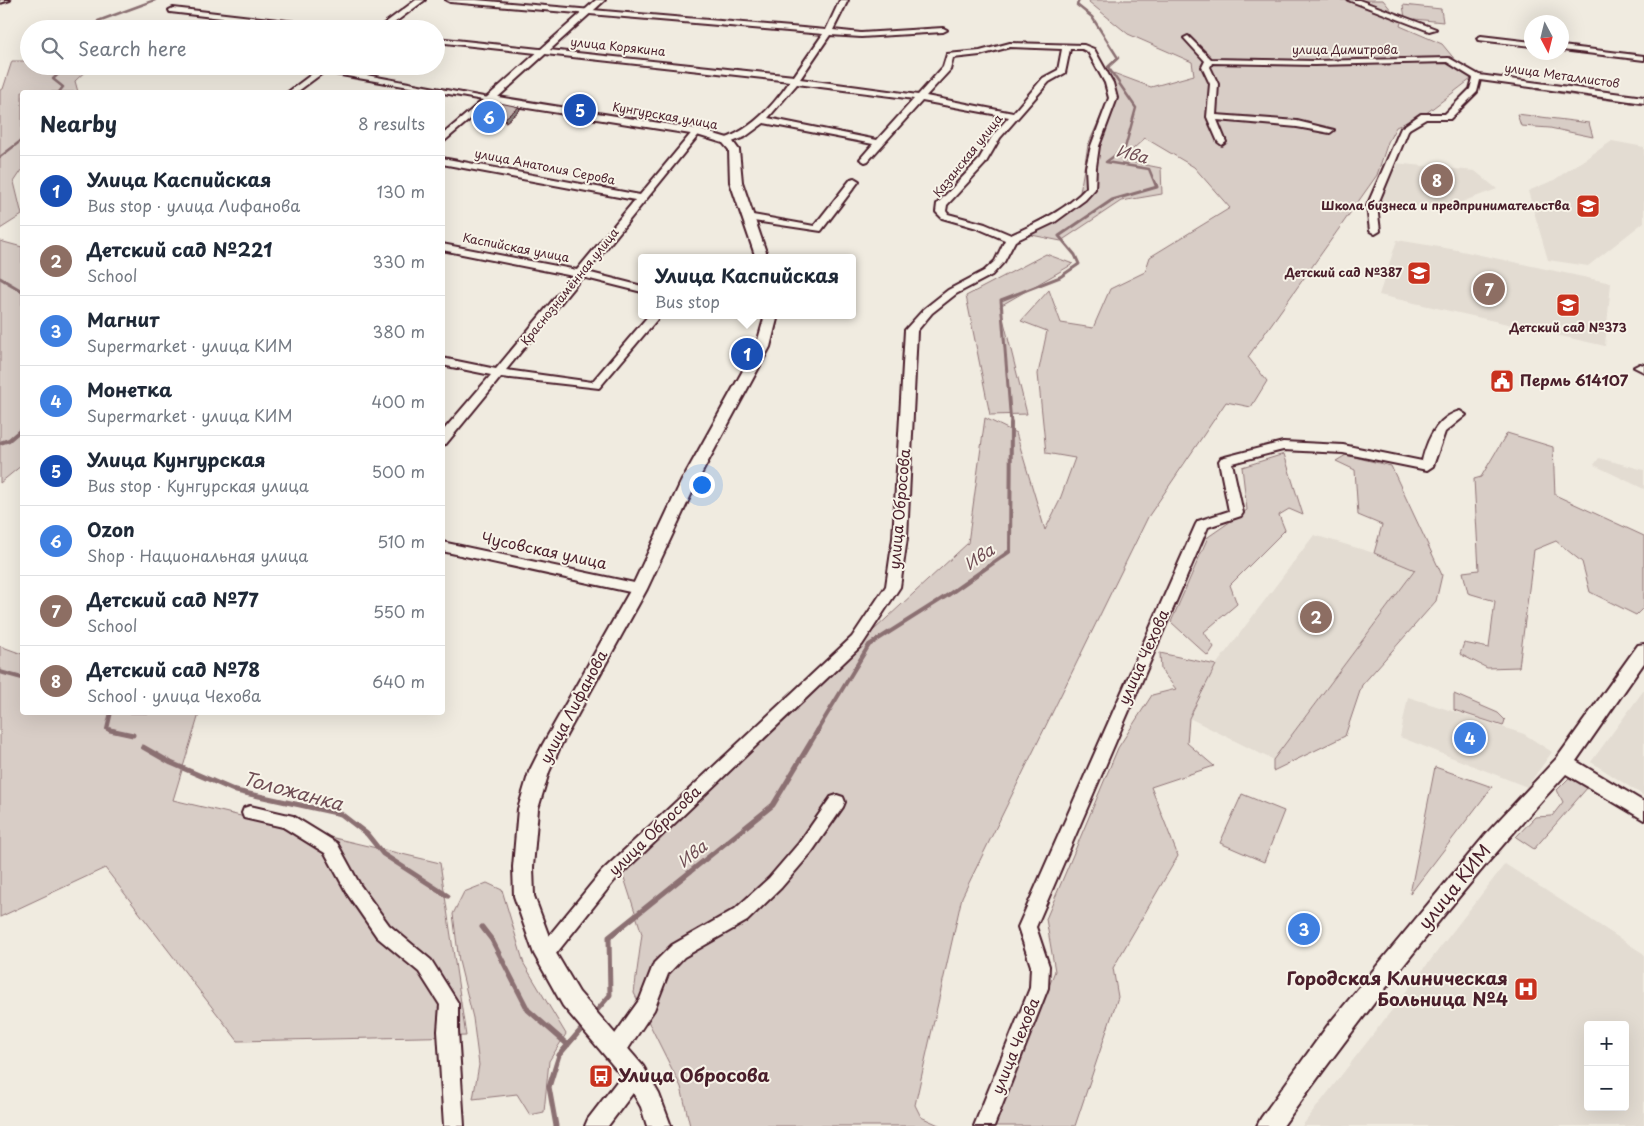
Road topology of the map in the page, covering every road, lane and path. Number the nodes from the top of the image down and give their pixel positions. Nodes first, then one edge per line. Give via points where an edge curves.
1 (6, 0) edge
2 (421, 0) edge
3 (450, 0) edge
4 (601, 0) edge
5 (844, 0) edge
6 (1352, 0) edge
7 (0, 1) edge
8 (173, 10) dead end
9 (589, 11) junction
10 (260, 20) edge
11 (393, 20) edge
12 (943, 30) dead end
13 (1432, 30) dead end
14 (828, 32) junction
15 (1188, 38) dead end
16 (1481, 38) dead end
17 (445, 41) edge
18 (1524, 43) edge
19 (1066, 47) junction
20 (1569, 49) edge
21 (544, 52) junction
22 (1644, 58) edge
23 (1209, 62) junction
24 (315, 75) edge
25 (361, 75) edge
26 (1477, 77) junction
27 (795, 80) junction
28 (295, 90) edge
29 (442, 90) edge
30 (445, 91) edge
31 (922, 98) junction
32 (490, 99) junction
33 (1644, 100) edge
34 (1016, 116) junction
35 (1211, 117) junction
36 (763, 120) junction
37 (1330, 130) dead end
38 (697, 132) junction
39 (445, 137) edge
40 (727, 141) junction
41 (1222, 142) dead end
42 (880, 143) junction
43 (865, 159) dead end
44 (445, 162) edge
45 (854, 181) dead end
46 (643, 199) junction
47 (747, 217) junction
48 (1375, 231) dead end
49 (1011, 239) junction
50 (445, 248) edge
51 (761, 254) edge
52 (581, 274) junction
53 (638, 288) edge
54 (652, 319) edge
55 (771, 319) edge
56 (445, 362) edge
57 (500, 373) junction
58 (1460, 415) dead end
59 (445, 437) edge
60 (445, 547) edge
61 (639, 589) junction
62 (1644, 650) edge
63 (1564, 763) junction
64 (837, 802) dead end
65 (250, 812) dead end
66 (1644, 812) edge
67 (545, 954) junction
68 (615, 1052) junction
69 (635, 1074) junction
70 (454, 1126) edge
71 (595, 1126) edge
72 (659, 1126) edge
73 (984, 1126) edge
74 (1270, 1126) edge

1 - 7 street
2 - 11 street
3 - 9 street
4 - 9 street
5 - 14 street
6 - 13 street
8 - 10 street
9 - 14 street
9 - 21 street
12 - 14 street via 868,35
14 - 27 street
15 - 23 street
16 - 18 street
17 - 21 street, улица Корякина
19 - 31 street via 1010,44 980,53 950,56 947,68
19 - 34 street, Казанская улица via 1062,71 1046,80
19 - 49 street via 1084,47 1090,51 1109,83 1113,98 1095,146 1092,187 1052,220
20 - 22 street
21 - 27 street, улица Корякина
21 - 32 street
23 - 26 street, улица Димитрова via 1449,60
23 - 35 street via 1206,66 1214,84
24 - 28 street
25 - 29 street, Кунгурская улица
26 - 33 street, улица Металлистов
26 - 48 street via 1474,90 1447,117 1424,116 1405,128 1372,206
27 - 31 street, улица Корякина
27 - 36 street
30 - 32 street, Кунгурская улица
31 - 34 street, улица Корякина
31 - 42 street
32 - 38 street, Кунгурская улица
32 - 39 street
34 - 49 street, Казанская улица via 996,137 982,162 942,204 941,212
35 - 37 street
35 - 41 street
36 - 40 street via 740,137
36 - 42 street
38 - 40 street, Кунгурская улица
38 - 46 street, Краснознамённая улица
40 - 47 street via 734,150 736,182
42 - 43 street
44 - 46 street, улица Анатолия Серова
45 - 47 street via 818,229
46 - 52 street, Краснознамённая улица
47 - 51 street
49 - 67 street, улица Обросова via 999,262 988,273 952,292 911,330 900,538 893,587 857,641 608,876
50 - 52 street, Каспийская улица
52 - 53 street, Каспийская улица
52 - 57 street, Краснознамённая улица
54 - 57 street via 595,386
55 - 61 street, улица Лифанова via 763,347 689,482
56 - 57 street
57 - 59 street, Краснознамённая улица
58 - 73 street, улица Чехова via 1446,422 1433,439 1427,466 1343,449 1283,446 1225,461 1236,513 1202,524 1027,927 1040,966 1039,988
60 - 61 street, Чусовская улица
61 - 67 street, улица Лифанова via 552,744 528,808 524,896
62 - 63 street, улица КИМ
63 - 66 street
63 - 74 street, улица КИМ via 1493,840 1336,1033
64 - 68 street via 805,848 775,883 741,915 678,951 661,969 647,1004
65 - 70 street via 287,821 331,848 354,890 383,931 425,966 444,995 449,1003
67 - 68 street, улица Лифанова via 571,999
68 - 69 street, улица Лифанова
69 - 71 street
69 - 72 street, улица Лифанова via 651,1102

